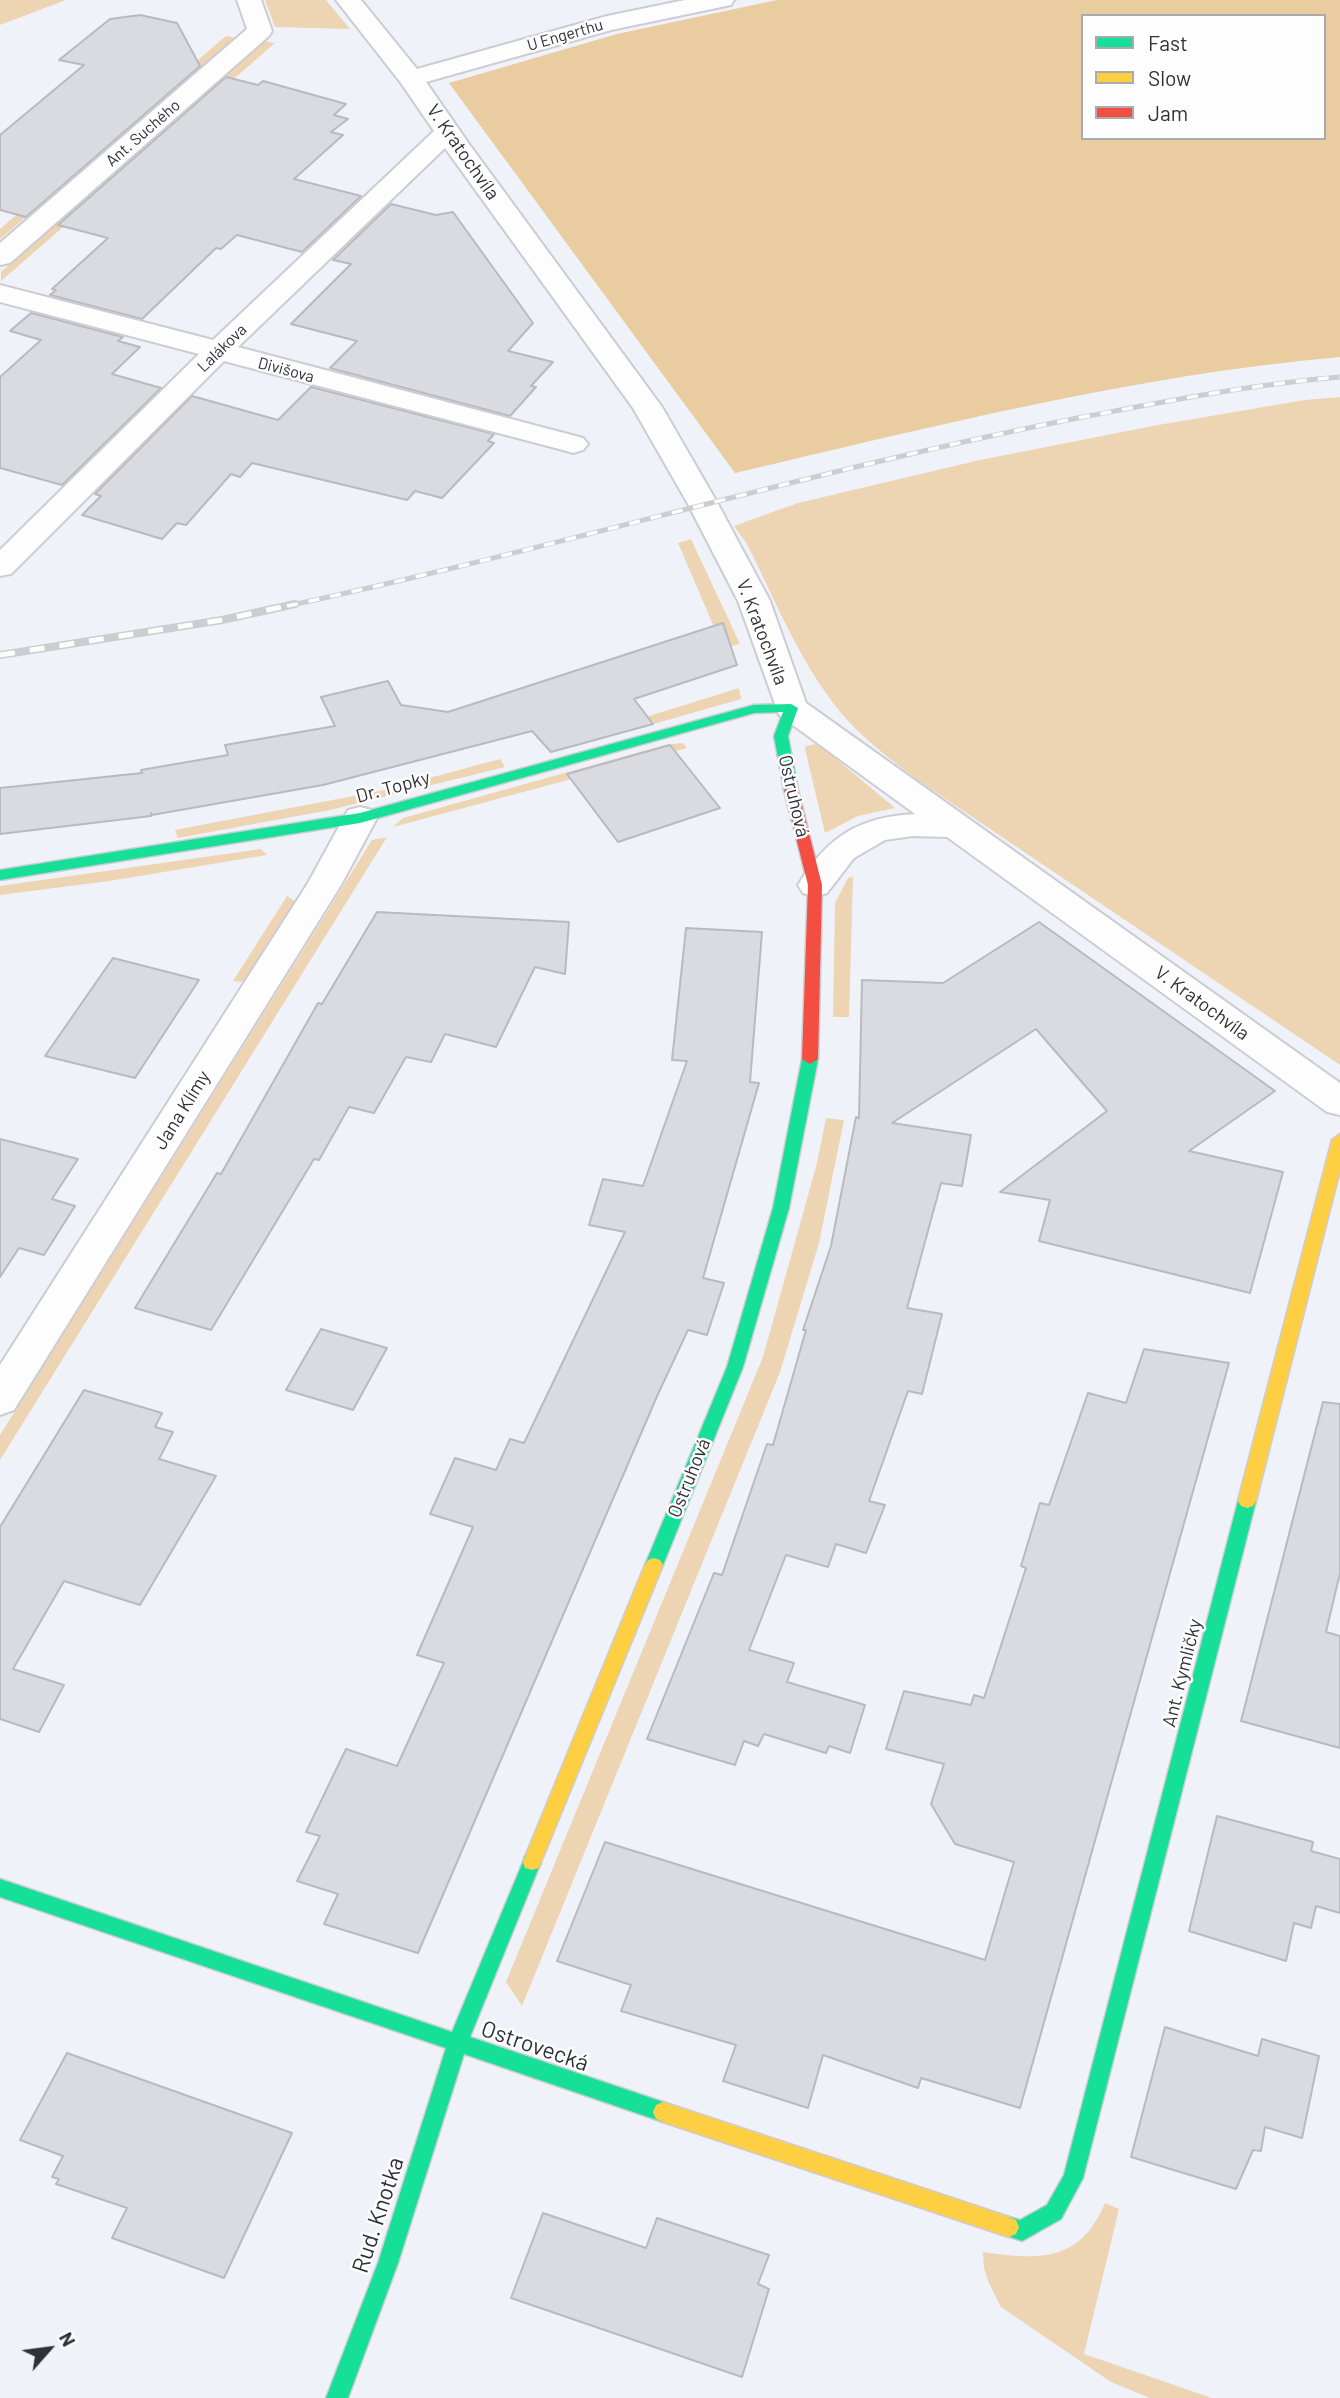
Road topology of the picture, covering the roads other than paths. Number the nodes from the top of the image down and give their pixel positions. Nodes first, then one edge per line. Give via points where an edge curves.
1 (249, 0) edge
2 (348, 0) edge
3 (722, 0) edge
4 (411, 78) junction
5 (447, 132) junction
6 (0, 257) edge
7 (0, 293) edge
8 (217, 352) junction
9 (573, 444) dead end
10 (0, 567) edge
11 (790, 708) junction
12 (360, 818) junction
13 (956, 826) junction
14 (0, 875) edge
15 (815, 885) junction
16 (1340, 1102) edge
17 (1340, 1140) edge
18 (0, 1399) edge
19 (0, 1888) edge
20 (457, 2043) junction
21 (1054, 2212) joint
22 (337, 2398) edge

1 - 6 street, Ant. Suchého via 260,31
2 - 4 street, V. Kratochvíla
3 - 4 street, U Engerthu via 607,23
4 - 5 street, V. Kratochvíla
5 - 8 street, Lalákova
5 - 11 street, V. Kratochvíla via 647,407 754,601
7 - 8 street, Divišova
8 - 9 street, Divišova
8 - 10 street, Lalákova
11 - 12 street, Dr. Topky via 754,709
11 - 13 street, V. Kratochvíla
11 - 15 street, Ostruhová via 781,736
12 - 14 street, Dr. Topky
12 - 18 street, Jana Klímy via 324,885
13 - 15 street via 921,823 866,834 833,859
13 - 16 street, V. Kratochvíla
15 - 20 street, Ostruhová via 811,1053 781,1208 735,1367
17 - 21 street, Ant. Kymličky via 1073,2178
19 - 20 street, Ostrovecká
20 - 21 street, Ostrovecká via 1022,2231
20 - 22 street, Rud. Knotka via 388,2263

